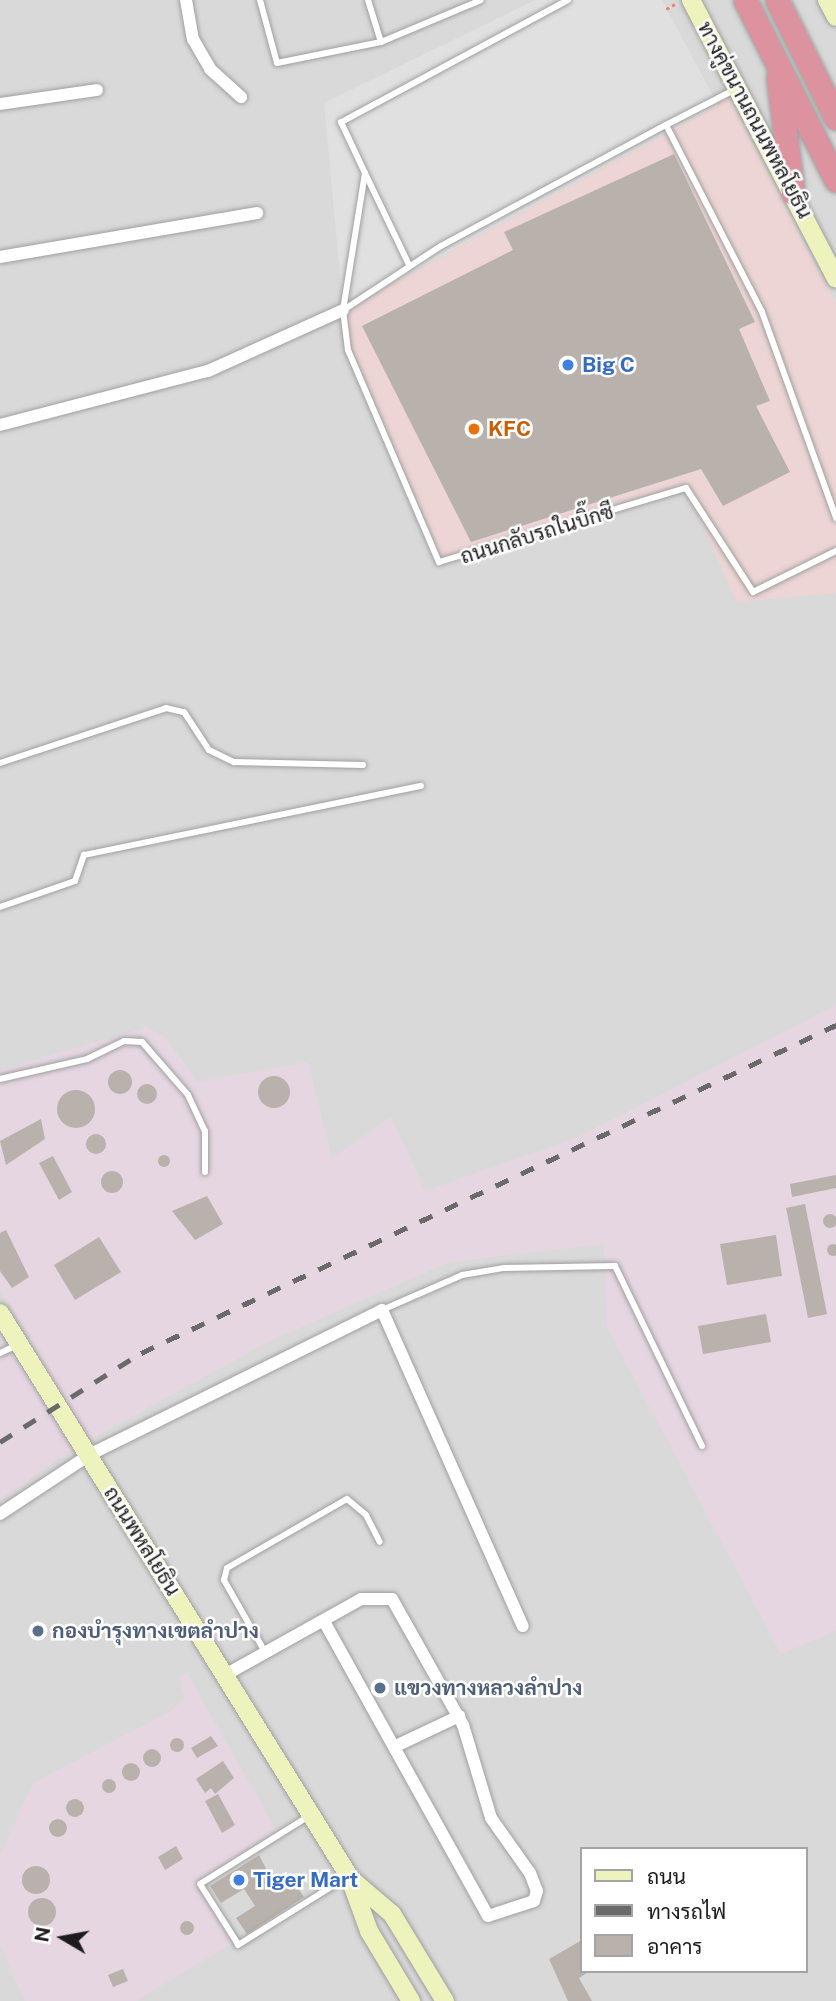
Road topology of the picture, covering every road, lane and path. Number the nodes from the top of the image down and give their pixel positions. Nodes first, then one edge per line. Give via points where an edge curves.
1 (186, 0) edge
2 (260, 0) edge
3 (368, 0) edge
4 (481, 0) edge
5 (568, 0) edge
6 (691, 0) edge
7 (745, 0) edge
8 (777, 0) edge
9 (827, 0) edge
10 (836, 17) edge
11 (381, 42) junction
12 (775, 61) junction
13 (739, 87) junction
14 (97, 90) dead end
15 (241, 97) dead end
16 (0, 104) edge
17 (836, 118) edge
18 (666, 125) junction
19 (365, 173) junction
20 (836, 180) edge
21 (793, 193) junction
22 (257, 213) dead end
23 (0, 257) edge
24 (409, 265) junction
25 (836, 279) edge
26 (343, 310) junction
27 (0, 425) edge
28 (836, 518) edge
29 (836, 551) edge
30 (0, 763) edge
31 (363, 765) dead end
32 (421, 786) dead end
33 (0, 907) edge
34 (0, 1079) edge
35 (205, 1172) dead end
36 (382, 1310) junction
37 (0, 1313) edge
38 (19, 1344) junction
39 (0, 1353) edge
40 (702, 1446) dead end
41 (89, 1455) junction
42 (0, 1514) edge
43 (380, 1542) dead end
44 (324, 1621) junction
45 (523, 1626) dead end
46 (265, 1652) junction
47 (225, 1675) junction
48 (459, 1716) junction
49 (398, 1745) junction
50 (311, 1815) junction
51 (349, 1876) junction
52 (411, 2001) edge
53 (445, 2001) edge

1 - 15 street via 193,39 210,69
2 - 11 lane via 277,63
3 - 11 lane
4 - 11 lane
5 - 19 lane via 341,122
6 - 13 main road, ทางคู่ขนานถนนพหลโยธิน
7 - 12 highway
8 - 17 highway
9 - 10 main road
12 - 20 highway
12 - 21 highway
13 - 18 lane
13 - 21 main road, ทางคู่ขนานถนนพหลโยธิน
14 - 16 street
18 - 24 lane
18 - 28 lane via 762,312
19 - 24 lane
19 - 26 lane
21 - 25 main road, ทางคู่ขนานถนนพหลโยธิน
22 - 23 street
24 - 26 lane
26 - 27 street via 208,371
26 - 29 lane, ถนนกลับรถในบิ๊กซี via 348,350 439,562 686,488 752,592
30 - 31 lane via 166,708 184,712 209,750 234,762
32 - 33 lane via 85,855 75,881
34 - 35 lane via 87,1059 124,1041 142,1042 188,1096 205,1131
36 - 40 lane via 462,1275 504,1268 615,1266
36 - 41 street
36 - 45 street
37 - 38 main road, ถนนพหลโยธิน
38 - 39 lane
38 - 41 main road, ถนนพหลโยธิน
41 - 42 street
41 - 47 main road, ถนนพหลโยธิน
43 - 46 lane via 366,1515 347,1499 227,1568 224,1580
44 - 46 street
44 - 48 street via 362,1599 392,1599
44 - 49 street
46 - 47 street
47 - 50 main road, ถนนพหลโยธิน
48 - 49 street
48 - 49 street via 479,1761 491,1818 536,1885 537,1897 527,1904 488,1916
50 - 51 main road, ถนนพหลโยธิน
50 - 51 lane via 200,1884 238,1945
51 - 52 main road, ถนนพหลโยธิน via 369,1931
51 - 53 main road, ถนนพหลโยธิน via 392,1914

